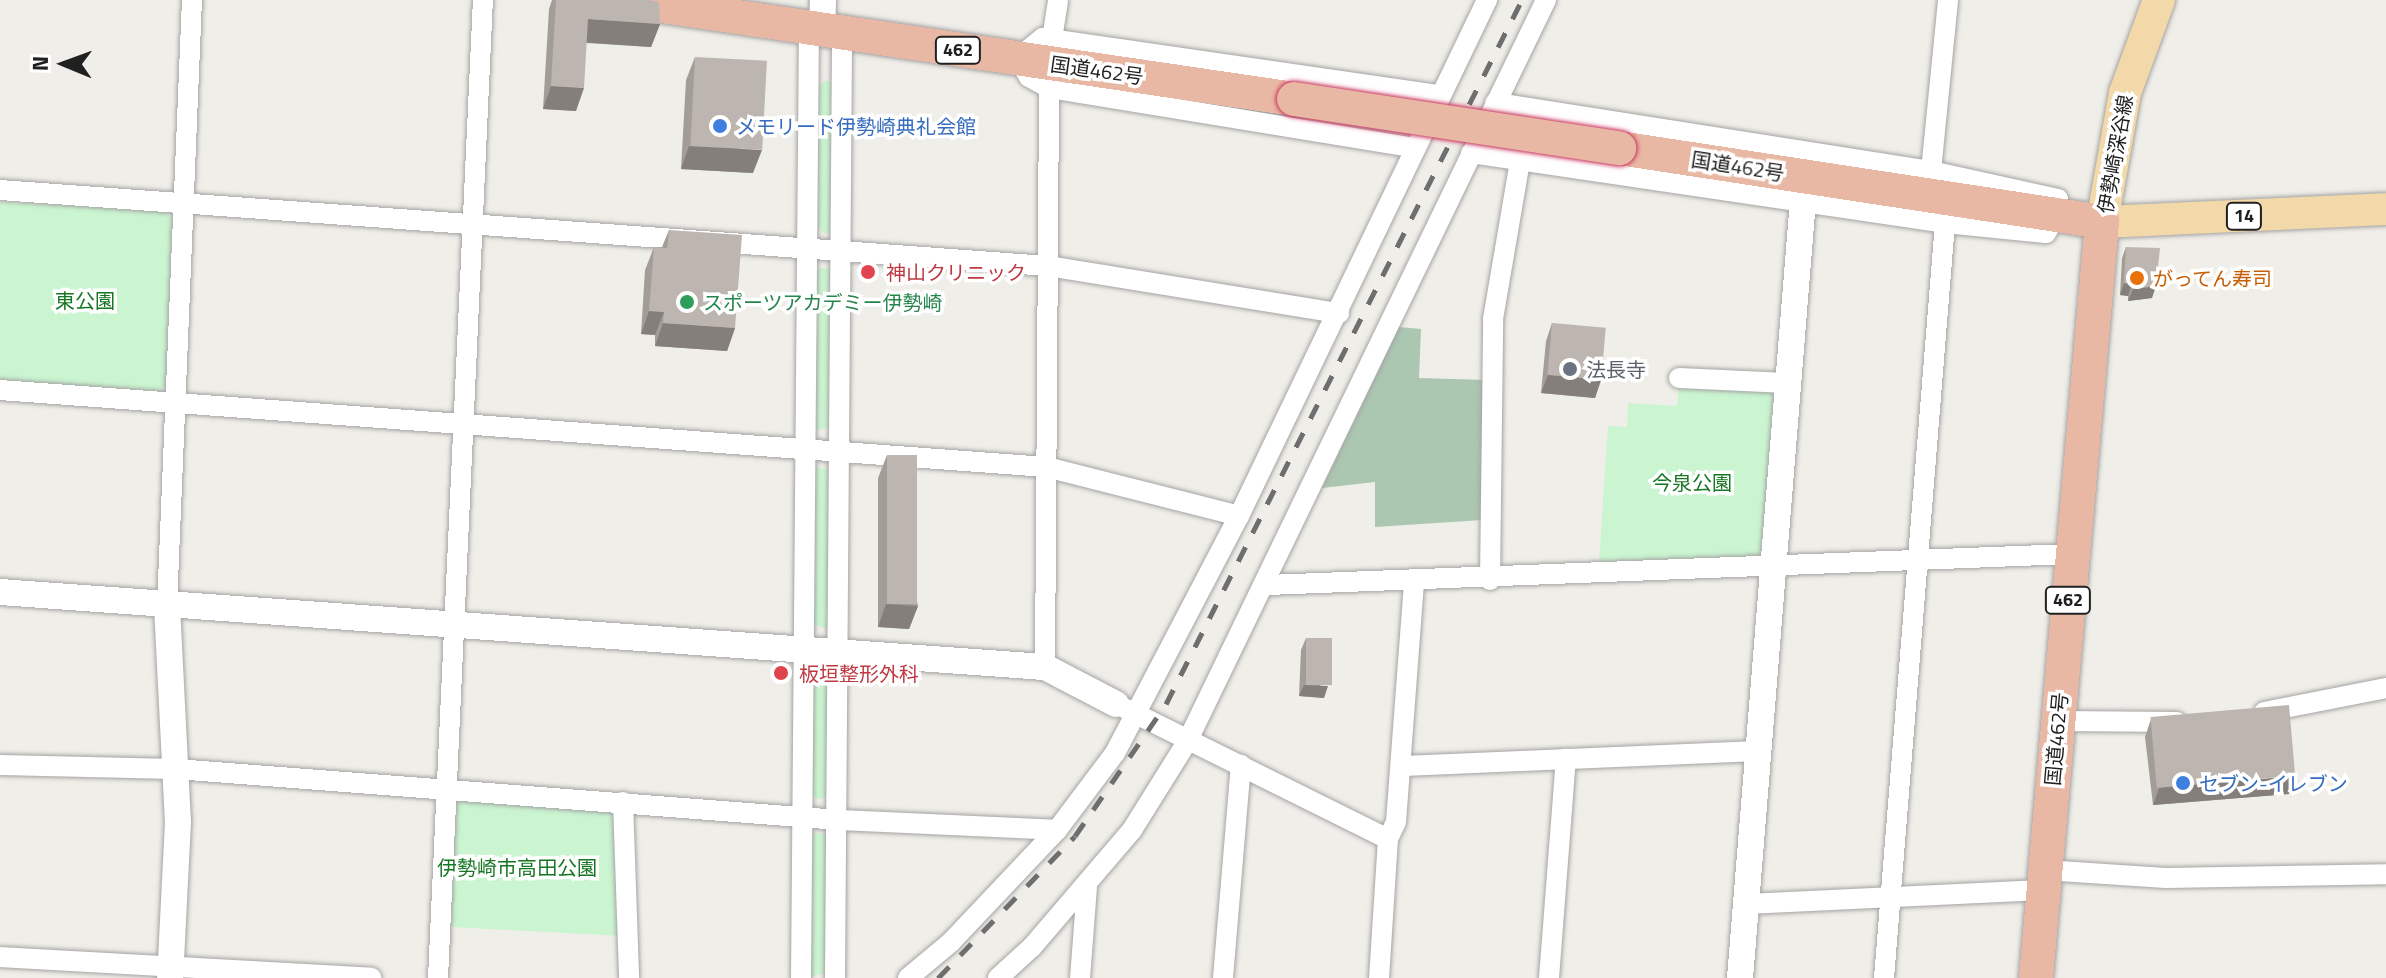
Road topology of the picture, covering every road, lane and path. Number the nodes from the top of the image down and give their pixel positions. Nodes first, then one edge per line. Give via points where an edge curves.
1 (192, 0) edge
2 (483, 0) edge
3 (622, 0) edge
4 (1058, 0) edge
5 (1487, 0) edge
6 (1546, 0) edge
7 (1948, 0) edge
8 (2159, 0) edge
9 (824, 23) edge
10 (1052, 39) junction
11 (1018, 58) junction
12 (1049, 88) junction
13 (1441, 95) junction
14 (1495, 103) junction
15 (1416, 148) junction
16 (1471, 153) junction
17 (1520, 161) junction
18 (1931, 171) junction
19 (0, 190) edge
20 (1803, 200) junction
21 (184, 203) junction
22 (2386, 209) edge
23 (2056, 214) junction
24 (2102, 222) junction
25 (1945, 223) junction
26 (473, 227) junction
27 (808, 249) junction
28 (843, 252) junction
29 (1048, 266) junction
30 (1339, 313) junction
31 (1679, 378) dead end
32 (1787, 383) junction
33 (0, 390) edge
34 (175, 403) junction
35 (464, 425) junction
36 (804, 447) junction
37 (841, 451) junction
38 (1046, 467) junction
39 (1239, 516) junction
40 (2072, 554) junction
41 (1917, 559) junction
42 (1775, 565) junction
43 (1490, 580) junction
44 (1414, 581) junction
45 (1267, 585) junction
46 (0, 592) edge
47 (167, 606) junction
48 (454, 626) junction
49 (802, 650) junction
50 (839, 652) junction
51 (1045, 667) junction
52 (2386, 688) edge
53 (1126, 709) junction
54 (2238, 715) edge
55 (2192, 720) edge
56 (2058, 721) junction
57 (1187, 742) junction
58 (1760, 751) junction
59 (1566, 759) junction
60 (0, 765) edge
61 (1241, 765) junction
62 (1401, 766) junction
63 (176, 769) junction
64 (446, 791) junction
65 (623, 802) junction
66 (801, 816) junction
67 (839, 820) junction
68 (1057, 830) junction
69 (1388, 839) junction
70 (2386, 874) edge
71 (2044, 880) junction
72 (1087, 887) junction
73 (1890, 895) junction
74 (1746, 904) junction
75 (0, 957) edge
76 (170, 971) edge
77 (371, 978) edge
78 (438, 978) edge
79 (629, 978) edge
80 (801, 978) edge
81 (835, 978) edge
82 (908, 978) edge
83 (998, 978) edge
84 (1080, 978) edge
85 (1223, 978) edge
86 (1379, 978) edge
87 (1549, 978) edge
88 (1740, 978) edge
89 (1884, 978) edge
90 (2036, 978) edge

1 - 21 street
2 - 26 street
3 - 9 highway, 国道462号 / 462
4 - 10 street
5 - 13 street
6 - 14 street
7 - 18 street
8 - 24 main road, 伊勢崎深谷線 via 2125,93
9 - 11 highway, 国道462号 / 462
9 - 27 street
9 - 28 street
10 - 11 street via 1043,38
10 - 13 street
11 - 12 street via 1029,77
11 - 23 highway, 国道462号 / 462, bridge
12 - 15 street
12 - 29 street
13 - 15 street
14 - 16 street
14 - 18 street
15 - 30 street
16 - 17 street
16 - 45 street
17 - 20 street
17 - 43 street via 1493,319
18 - 23 street via 2058,199
19 - 21 street
20 - 25 street
20 - 32 street
21 - 26 street
21 - 34 street
22 - 24 main road, 伊勢崎深谷線 / 14
23 - 24 highway, 国道462号 / 462
23 - 25 street via 2046,233
24 - 40 highway, 国道462号 / 462
25 - 41 street
26 - 27 street
26 - 35 street
27 - 28 street
27 - 36 street
28 - 29 street
28 - 37 street
29 - 30 street
29 - 38 street
30 - 39 street
31 - 32 street
32 - 42 street
33 - 34 street
34 - 35 street
34 - 47 street
35 - 36 street
35 - 48 street
36 - 37 street
36 - 49 street
37 - 38 street
37 - 50 street
38 - 39 street
38 - 51 street
39 - 53 street
40 - 41 street
40 - 56 highway, 国道462号 / 462
41 - 42 street
41 - 73 street
42 - 43 street
42 - 58 street
43 - 44 street
44 - 45 street
44 - 62 street
45 - 57 street
46 - 47 street
47 - 48 street
47 - 63 street
48 - 49 street
48 - 64 street
49 - 50 street
49 - 66 street
50 - 51 street
50 - 67 street
51 - 53 street
52 - 54 street
53 - 57 street
53 - 68 street via 1107,764
55 - 56 street
56 - 71 highway, 国道462号 / 462
57 - 61 street
57 - 72 street via 1148,808
58 - 59 street
58 - 74 street
59 - 62 street
59 - 87 street
60 - 63 street
61 - 69 street
61 - 85 street
62 - 69 street via 1396,822
63 - 64 street
63 - 76 street
64 - 65 street
64 - 78 street
65 - 66 street
65 - 79 street
66 - 67 street
66 - 80 street
67 - 68 street
67 - 81 street
68 - 82 street via 951,942
69 - 86 street
70 - 71 street
71 - 73 street
71 - 90 highway, 国道462号 / 462
72 - 83 street
72 - 84 street
73 - 74 street
73 - 89 street
74 - 88 street
75 - 76 street
76 - 77 street

